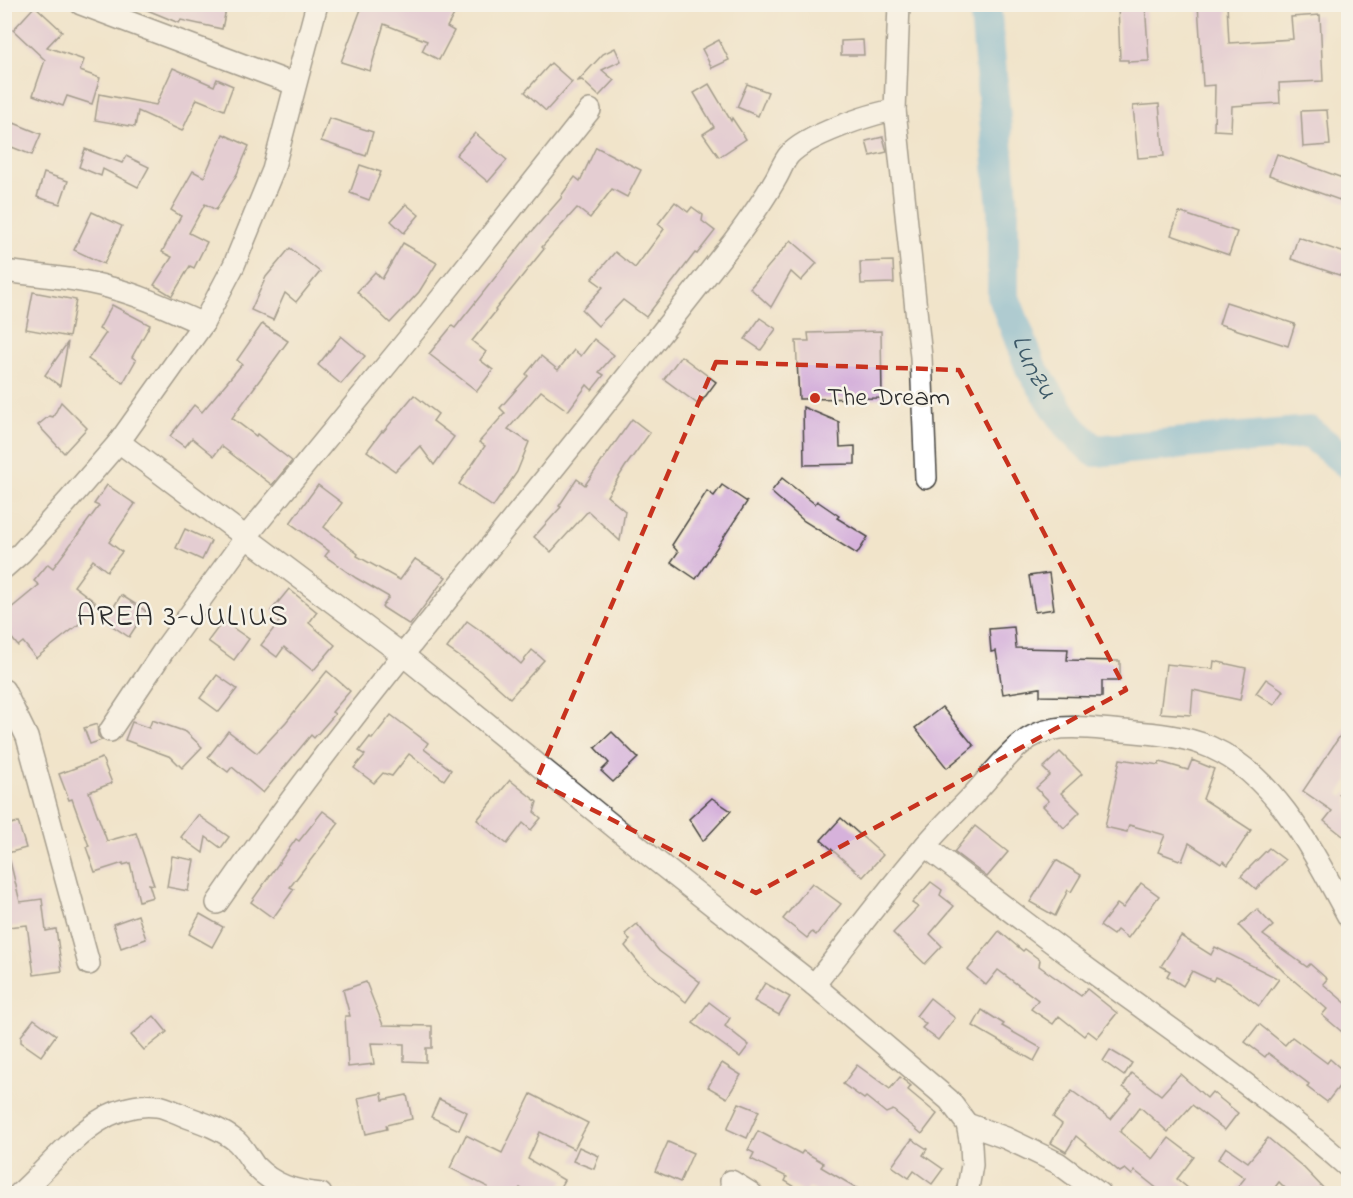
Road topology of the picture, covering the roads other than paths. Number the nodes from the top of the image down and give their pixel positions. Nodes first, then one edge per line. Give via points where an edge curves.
1 (81, 4) edge
2 (317, 4) edge
3 (899, 4) edge
4 (294, 84) junction
5 (590, 110) dead end
6 (895, 110) junction
7 (4, 271) edge
8 (203, 324) junction
9 (119, 442) junction
10 (926, 478) dead end
11 (246, 537) junction
12 (4, 568) edge
13 (403, 655) junction
14 (4, 690) edge
15 (110, 731) dead end
16 (925, 846) junction
17 (217, 903) dead end
18 (1348, 916) edge
19 (89, 964) dead end
20 (814, 985) junction
21 (967, 1124) junction
22 (1348, 1167) edge
23 (731, 1181) dead end
24 (19, 1194) edge
25 (321, 1194) edge
26 (752, 1194) edge
27 (967, 1194) edge
28 (1100, 1194) edge

1 - 4 street
2 - 4 street
3 - 6 street
4 - 8 street via 283,138 263,198
5 - 11 street
6 - 10 street via 921,357
6 - 13 street via 860,118 790,154 726,251
7 - 8 street via 110,287
8 - 9 street
9 - 11 street
9 - 12 street
11 - 13 street
11 - 15 street
13 - 17 street via 320,759
13 - 20 street
14 - 19 street via 27,737
16 - 18 street via 1022,743 1043,732 1079,727 1156,734 1209,747 1248,770 1291,820
16 - 20 street
16 - 22 street via 1246,1083
20 - 21 street via 949,1100
21 - 27 street via 972,1165
21 - 28 street via 1058,1163
23 - 26 street
24 - 25 street via 94,1122 132,1106 158,1106 220,1130 237,1142 273,1182 295,1191

